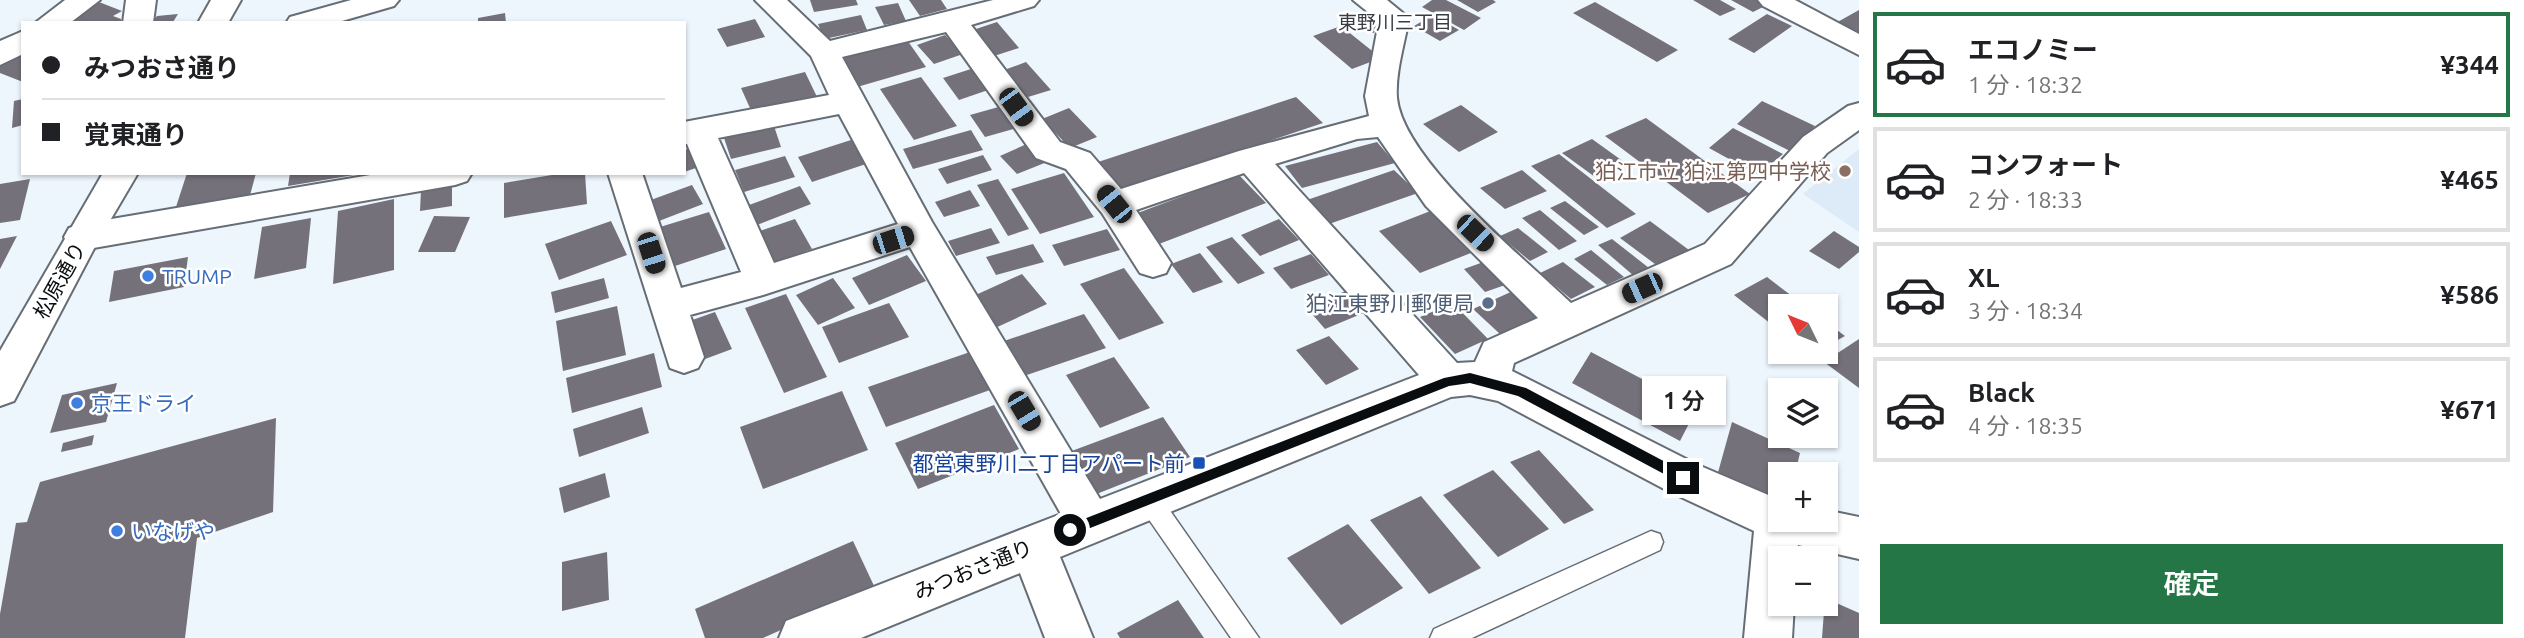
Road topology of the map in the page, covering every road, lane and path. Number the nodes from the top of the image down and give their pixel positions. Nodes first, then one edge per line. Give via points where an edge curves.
1 (85, 0) edge
2 (141, 0) edge
3 (226, 0) edge
4 (384, 0) edge
5 (770, 0) edge
6 (1024, 0) edge
7 (1368, 0) edge
8 (1773, 0) edge
9 (53, 21) edge
10 (138, 21) edge
11 (214, 21) edge
12 (308, 21) edge
13 (953, 21) junction
14 (21, 41) edge
15 (1859, 46) edge
16 (824, 52) junction
17 (0, 55) edge
18 (848, 102) junction
19 (1859, 114) edge
20 (1387, 125) junction
21 (691, 132) edge
22 (1251, 159) junction
23 (120, 175) edge
24 (443, 175) edge
25 (626, 175) edge
26 (1114, 204) junction
27 (919, 231) junction
28 (82, 237) junction
29 (1153, 263) dead end
30 (764, 281) junction
31 (668, 306) junction
32 (1565, 321) junction
33 (684, 357) dead end
34 (1468, 381) junction
35 (0, 389) edge
36 (1149, 500) junction
37 (1768, 516) edge
38 (1090, 523) junction
39 (1776, 532) edge
40 (1832, 532) edge
41 (1859, 538) edge
42 (1651, 542) dead end
43 (1032, 545) junction
44 (803, 638) edge
45 (1069, 638) edge
46 (1246, 638) edge
47 (1443, 638) edge
48 (1768, 638) edge

1 - 9 street
2 - 10 street
3 - 11 street
4 - 12 street
5 - 16 street
6 - 13 street
7 - 20 street via 1394,18 1381,96
8 - 15 street
13 - 16 street
13 - 26 street via 1048,150 1078,161
14 - 17 street
16 - 18 street
18 - 21 street
18 - 27 street
19 - 32 street via 1815,145 1718,254
20 - 22 street via 1356,128
20 - 32 street via 1438,197
21 - 30 street
22 - 26 street
22 - 34 street
23 - 28 street, 松原通り
24 - 28 street
25 - 31 street
26 - 29 street
27 - 30 street
27 - 38 street
28 - 35 street, 松原通り
30 - 31 street
31 - 33 street
32 - 34 street via 1498,353
34 - 36 street, みつおさ通り
34 - 37 street via 1521,392 1683,478
36 - 38 street, みつおさ通り
36 - 46 lane
38 - 43 street, みつおさ通り
39 - 48 street
40 - 41 street
42 - 47 lane
43 - 44 street, みつおさ通り
43 - 45 street

